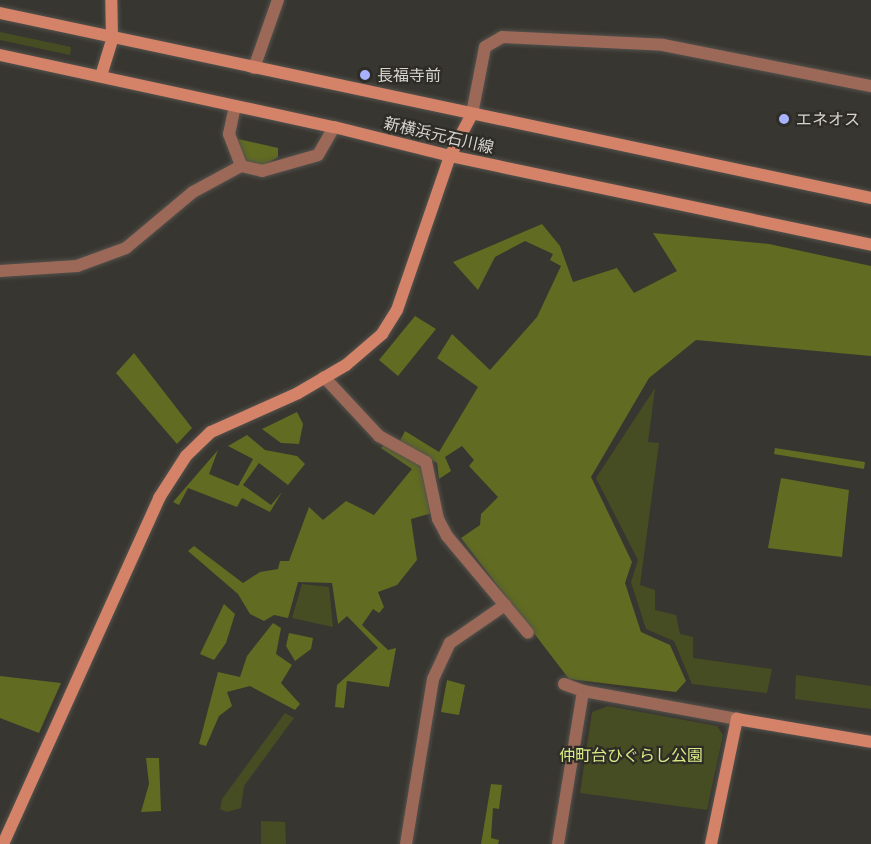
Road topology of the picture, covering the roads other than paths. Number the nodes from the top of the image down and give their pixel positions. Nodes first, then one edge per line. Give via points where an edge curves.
1 (111, 0) edge
2 (278, 0) edge
3 (0, 13) edge
4 (111, 39) junction
5 (0, 55) edge
6 (254, 68) junction
7 (101, 76) junction
8 (871, 86) edge
9 (235, 106) junction
10 (472, 114) junction
11 (334, 127) junction
12 (450, 156) junction
13 (241, 166) junction
14 (871, 198) edge
15 (871, 245) edge
16 (0, 271) edge
17 (324, 377) junction
18 (505, 605) junction
19 (528, 633) dead end
20 (564, 684) dead end
21 (583, 692) junction
22 (737, 719) junction
23 (871, 742) edge
24 (3, 844) edge
25 (406, 844) edge
26 (558, 844) edge
27 (711, 844) edge

1 - 4 street
2 - 6 street
3 - 4 street, 新横浜元石川線
4 - 6 street, 新横浜元石川線
4 - 7 street
5 - 7 street, 新横浜元石川線
6 - 10 street, 新横浜元石川線
7 - 9 street, 新横浜元石川線
8 - 10 street via 663,45 502,37 485,47
9 - 11 street, 新横浜元石川線
9 - 13 street via 229,134
10 - 12 street
10 - 14 street, 新横浜元石川線
11 - 12 street, 新横浜元石川線
11 - 13 street via 318,155 262,171
12 - 15 street, 新横浜元石川線
12 - 17 street via 397,310 382,334
13 - 16 street via 193,192 126,248 77,266
17 - 18 street via 379,436 426,462 438,519 447,536
17 - 24 street via 211,432 186,456 159,498
18 - 19 street
18 - 25 street via 450,643 434,679
20 - 21 street
21 - 22 street
21 - 26 street
22 - 23 street
22 - 27 street

